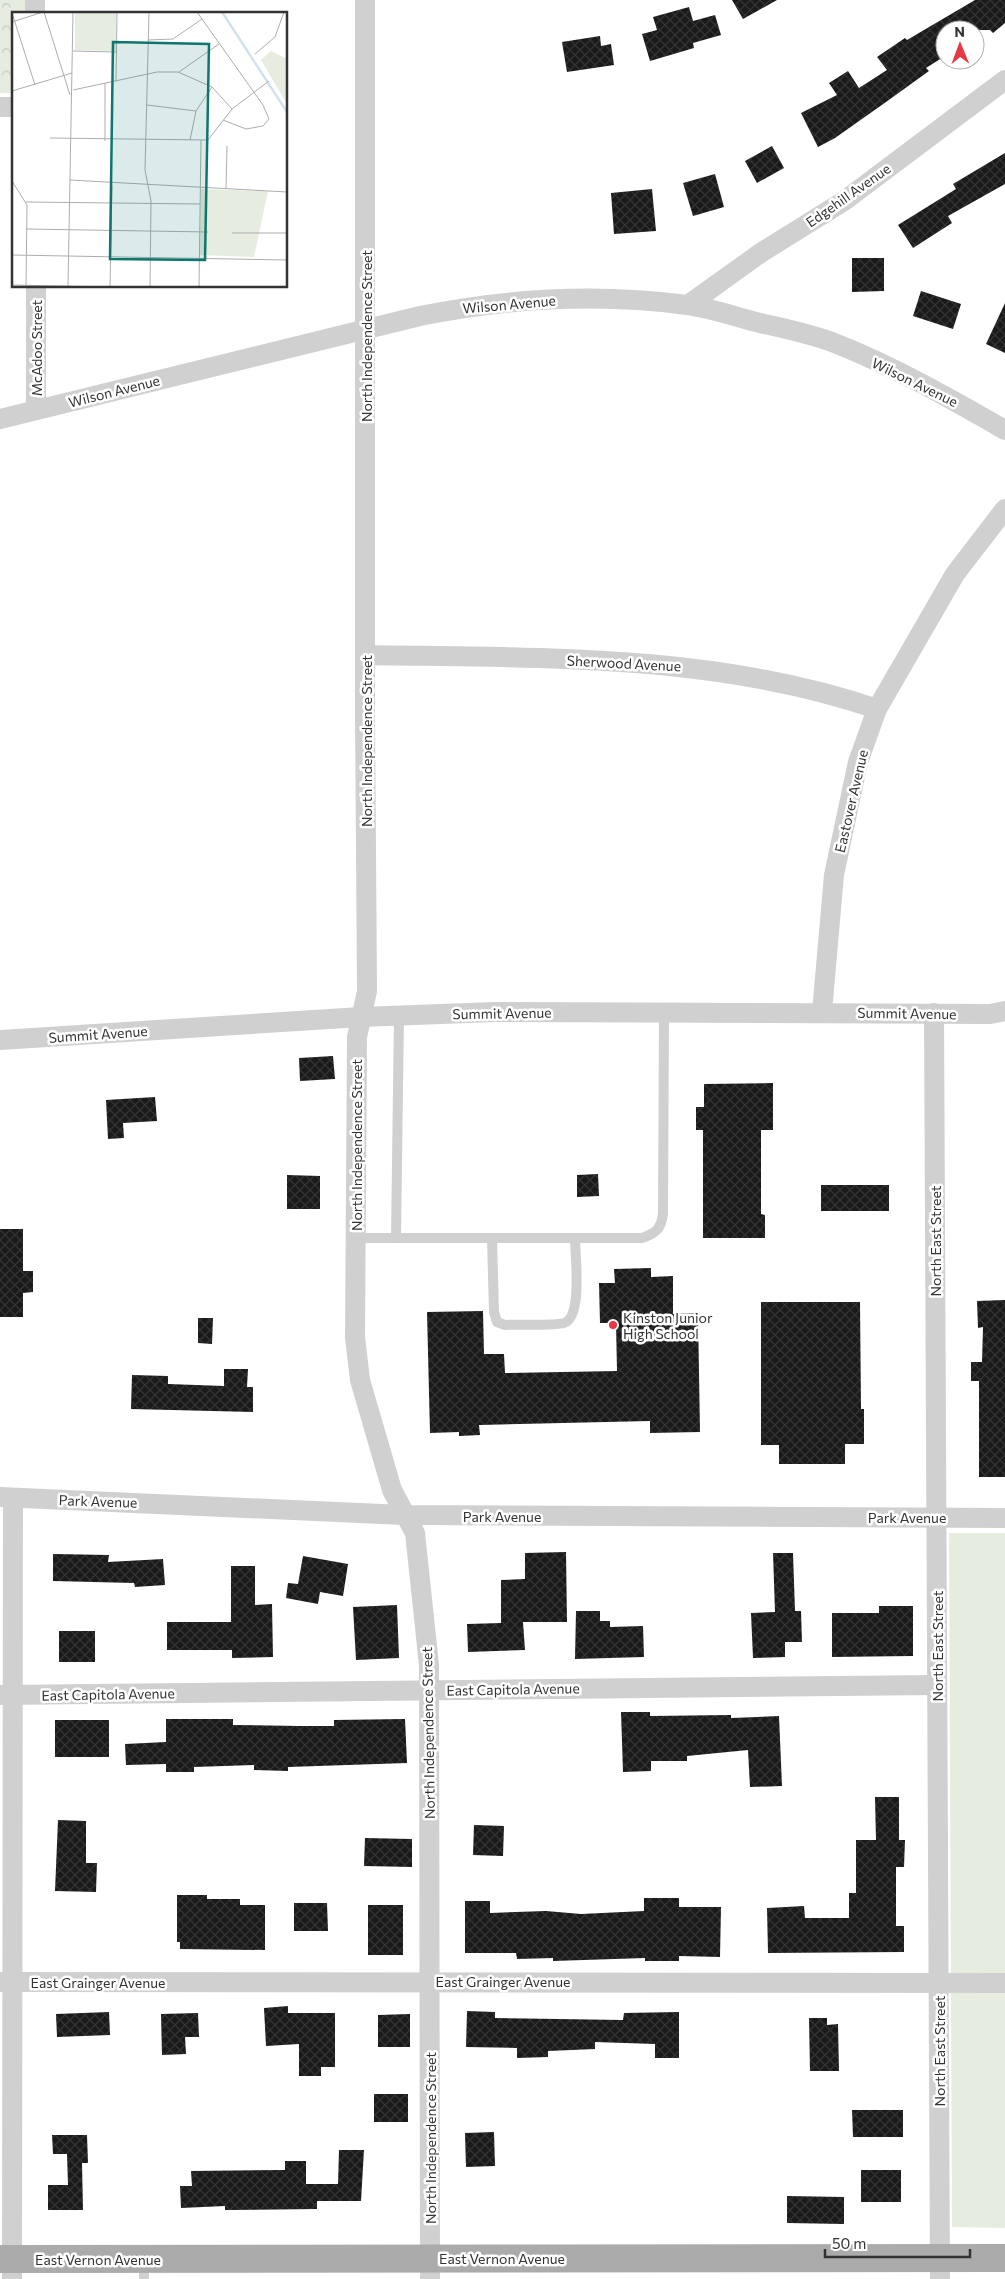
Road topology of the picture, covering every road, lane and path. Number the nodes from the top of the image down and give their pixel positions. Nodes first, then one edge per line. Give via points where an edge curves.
1 (365, 0) edge
2 (1005, 80) edge
3 (36, 288) edge
4 (688, 305) junction
5 (366, 330) junction
6 (36, 410) junction
7 (0, 419) edge
8 (1005, 430) edge
9 (1005, 509) edge
10 (366, 655) junction
11 (877, 709) junction
12 (1005, 1011) edge
13 (664, 1012) junction
14 (822, 1012) junction
15 (934, 1014) junction
16 (399, 1015) junction
17 (361, 1017) junction
18 (0, 1040) edge
19 (356, 1238) junction
20 (396, 1238) junction
21 (492, 1238) junction
22 (575, 1238) junction
23 (7, 1497) edge
24 (404, 1515) junction
25 (936, 1517) junction
26 (1005, 1518) edge
27 (937, 1684) junction
28 (429, 1690) junction
29 (6, 1695) edge
30 (430, 1981) junction
31 (6, 1982) edge
32 (939, 1983) junction
33 (1005, 1983) edge
34 (1005, 2258) edge
35 (8, 2266) edge
36 (430, 2268) edge
37 (144, 2269) edge
38 (940, 2269) edge

1 - 5 street, North Independence Street
2 - 4 street, Edgehill Avenue via 844,201 762,252
3 - 6 street, McAdoo Street
4 - 5 street, Wilson Avenue via 619,299 530,299 463,308
4 - 8 street, Wilson Avenue via 810,334 838,345 941,393
5 - 6 street, Wilson Avenue
5 - 10 street, North Independence Street
6 - 7 street, Wilson Avenue
9 - 11 street, Eastover Avenue via 955,574
10 - 11 street, Sherwood Avenue via 686,667 845,698
10 - 17 street, North Independence Street via 367,991
11 - 14 street, Eastover Avenue via 858,762 834,875
12 - 15 street, Summit Avenue
13 - 14 street, Summit Avenue
13 - 16 street, Summit Avenue
13 - 22 lane via 662,1224 656,1233 642,1238
14 - 15 street, Summit Avenue
15 - 25 street, North East Street
16 - 17 street, Summit Avenue
16 - 20 lane
17 - 18 street, Summit Avenue
17 - 19 street, North Independence Street via 357,1037
19 - 20 lane
19 - 24 street, North Independence Street via 355,1337 360,1380 392,1490
20 - 21 lane
21 - 22 lane
21 - 22 lane via 494,1312 497,1322 505,1325 564,1323 574,1314
23 - 24 street, Park Avenue
23 - 29 street
24 - 25 street, Park Avenue
24 - 28 street, North Independence Street via 415,1533
25 - 26 street, Park Avenue
25 - 27 street, North East Street
27 - 28 street, East Capitola Avenue
27 - 32 street, North East Street
28 - 29 street, East Capitola Avenue
28 - 30 street, North Independence Street
29 - 31 street
30 - 31 street, East Grainger Avenue
30 - 32 street, East Grainger Avenue
30 - 36 street, North Independence Street
31 - 35 street
32 - 33 street, East Grainger Avenue
32 - 38 street, North East Street
34 - 38 main road, East Vernon Avenue
35 - 37 main road, East Vernon Avenue
36 - 37 main road, East Vernon Avenue
36 - 38 main road, East Vernon Avenue

